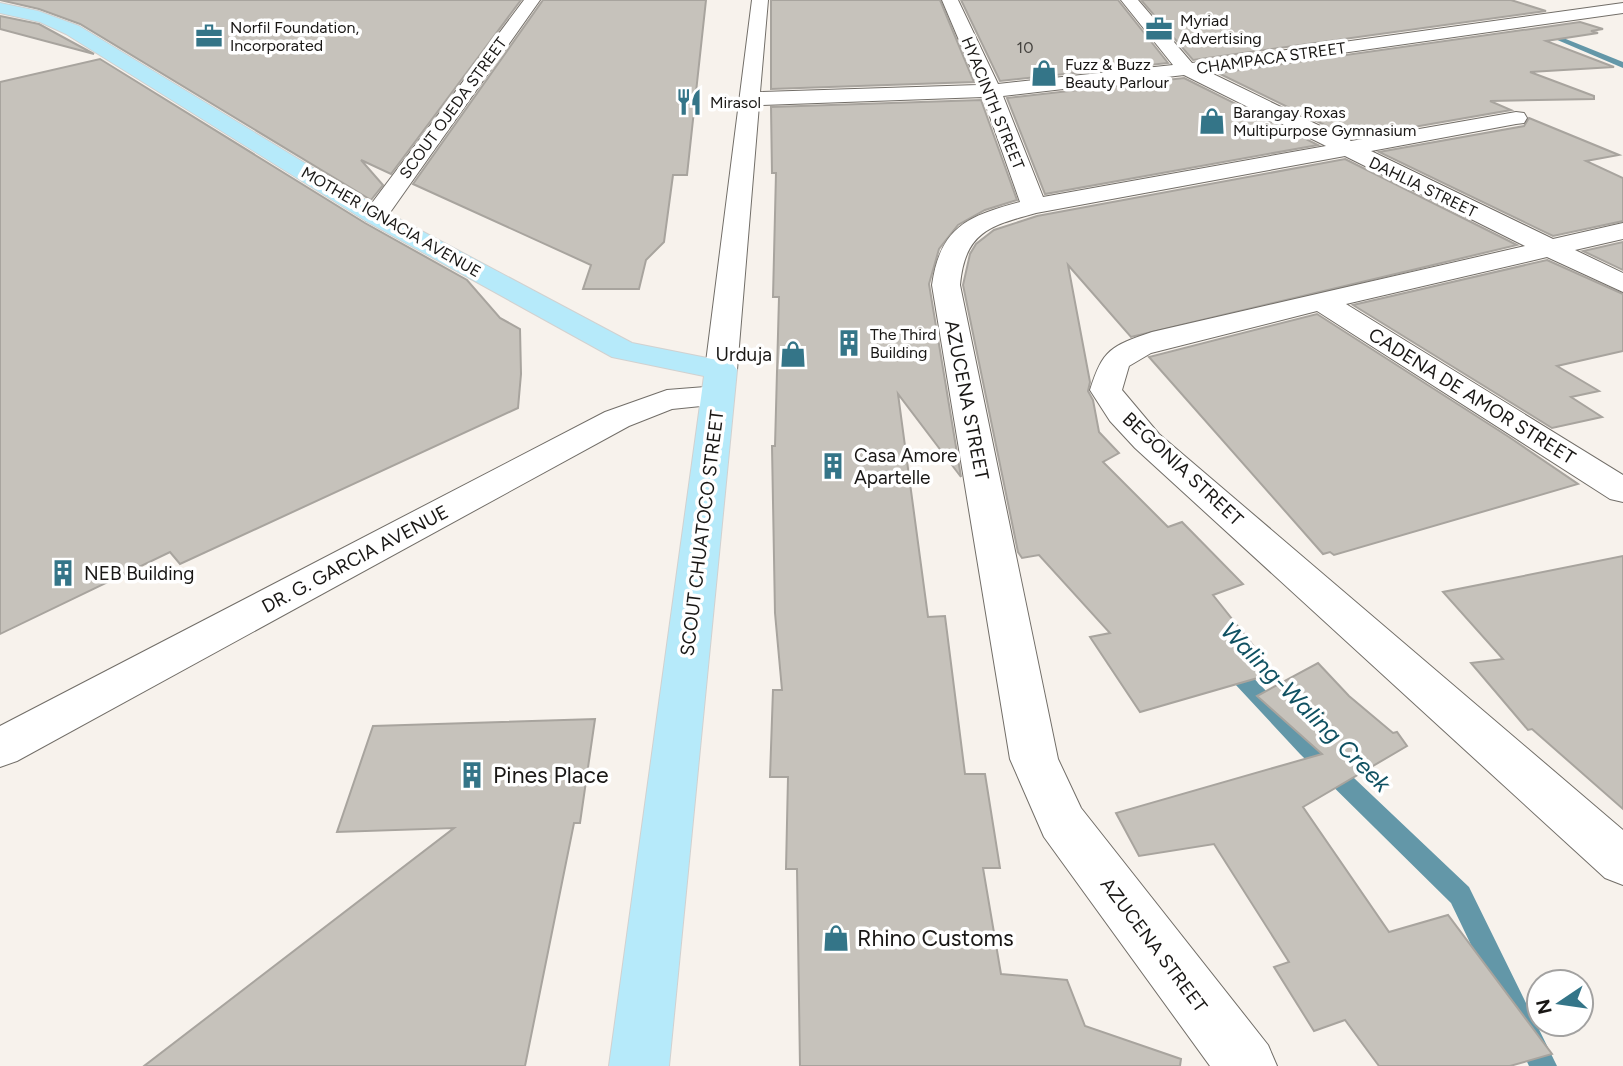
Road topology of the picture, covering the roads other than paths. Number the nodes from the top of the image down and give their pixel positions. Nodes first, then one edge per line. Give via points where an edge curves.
1 (532, 0) edge
2 (760, 0) edge
3 (950, 0) edge
4 (1154, 2) dead end
5 (1132, 3) edge
6 (0, 8) edge
7 (1623, 8) edge
8 (1187, 69) junction
9 (991, 91) junction
10 (750, 99) junction
11 (1516, 118) dead end
12 (1346, 149) junction
13 (1034, 206) junction
14 (375, 216) junction
15 (1623, 231) edge
16 (1548, 248) junction
17 (1623, 284) edge
18 (1321, 301) junction
19 (720, 383) junction
20 (1623, 491) edge
21 (0, 748) edge
22 (1623, 862) edge
23 (639, 1066) edge
24 (1247, 1066) edge

1 - 14 street, SCOUT OJEDA STREET
2 - 10 street, SCOUT CHUATOCO STREET
3 - 9 street, HYACINTH STREET
4 - 5 street
5 - 8 street
6 - 14 main road, MOTHER IGNACIA AVENUE via 76,19 113,55
7 - 8 street, CHAMPACA STREET
8 - 9 street, CHAMPACA STREET
8 - 12 street, DAHLIA STREET
9 - 10 street, CHAMPACA STREET
9 - 13 street, HYACINTH STREET
10 - 19 street, SCOUT CHUATOCO STREET
11 - 12 street, AZUCENA STREET
12 - 13 street, AZUCENA STREET
12 - 16 street, DAHLIA STREET
13 - 24 street, AZUCENA STREET via 966,232 952,244 946,265 946,285 1034,759 1062,822
14 - 19 main road, MOTHER IGNACIA AVENUE via 623,350
15 - 16 street, BEGONIA STREET
16 - 17 street, DAHLIA STREET
16 - 18 street, BEGONIA STREET
18 - 20 street, CADENA DE AMOR STREET
18 - 22 street, BEGONIA STREET via 1140,346 1115,361 1106,390 1147,441
19 - 21 street, DR. G. GARCIA AVENUE via 617,419
19 - 23 main road, SCOUT CHUATOCO STREET

